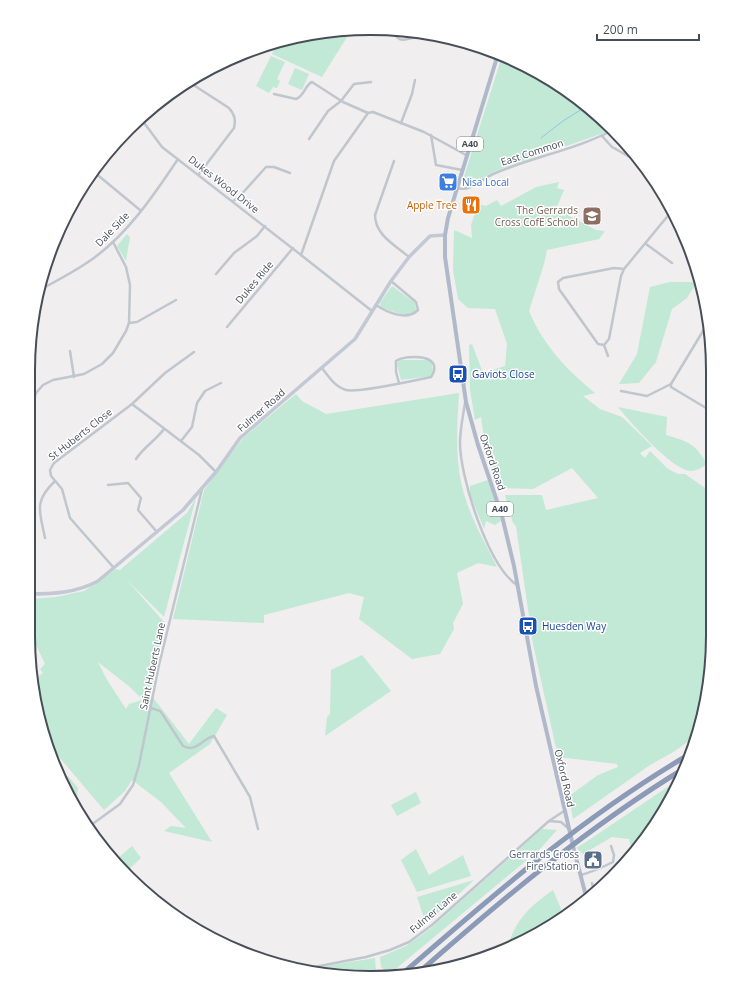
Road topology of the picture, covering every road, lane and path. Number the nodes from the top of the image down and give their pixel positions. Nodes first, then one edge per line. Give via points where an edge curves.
1 (397, 36) edge
2 (413, 38) edge
3 (496, 60) edge
4 (415, 80) dead end
5 (371, 82) dead end
6 (194, 85) edge
7 (274, 94) dead end
8 (341, 101) junction
9 (368, 113) junction
10 (144, 123) edge
11 (401, 123) junction
12 (608, 133) edge
13 (431, 135) junction
14 (602, 136) junction
15 (309, 139) dead end
16 (466, 155) junction
17 (178, 158) junction
18 (630, 158) edge
19 (394, 161) dead end
20 (436, 165) junction
21 (437, 170) dead end
22 (462, 170) junction
23 (290, 173) dead end
24 (199, 174) junction
25 (98, 175) edge
26 (457, 188) junction
27 (233, 201) junction
28 (140, 210) junction
29 (668, 216) edge
30 (265, 226) junction
31 (445, 235) junction
32 (112, 242) junction
33 (646, 244) junction
34 (293, 248) junction
35 (301, 255) junction
36 (409, 257) junction
37 (672, 263) dead end
38 (624, 269) junction
39 (216, 274) dead end
40 (391, 281) junction
41 (45, 287) edge
42 (176, 300) dead end
43 (376, 305) junction
44 (372, 312) junction
45 (129, 323) junction
46 (227, 327) dead end
47 (703, 331) edge
48 (604, 345) junction
49 (70, 351) dead end
50 (194, 352) dead end
51 (608, 356) dead end
52 (322, 368) junction
53 (74, 377) junction
54 (221, 382) dead end
55 (399, 383) junction
56 (671, 385) junction
57 (621, 391) dead end
58 (35, 396) edge
59 (466, 402) junction
60 (132, 404) junction
61 (706, 408) edge
62 (164, 429) junction
63 (181, 441) junction
64 (136, 459) dead end
65 (216, 472) junction
66 (55, 481) junction
67 (108, 485) dead end
68 (202, 488) junction
69 (157, 532) junction
70 (45, 538) dead end
71 (114, 568) junction
72 (518, 586) junction
73 (35, 594) edge
74 (151, 708) junction
75 (682, 759) edge
76 (675, 774) edge
77 (564, 811) junction
78 (548, 821) junction
79 (93, 824) edge
80 (258, 829) dead end
81 (569, 830) junction
82 (611, 846) dead end
83 (580, 875) junction
84 (592, 883) dead end
85 (593, 887) edge
86 (585, 894) edge
87 (426, 966) edge
88 (317, 967) edge
89 (409, 968) edge

1 - 2 street via 404,41
3 - 16 main road, Oxford Road / A40
4 - 11 street
5 - 8 street via 354,84
6 - 24 street via 229,108 235,120 234,128
7 - 8 street via 296,99 312,82
8 - 9 street
8 - 15 street via 328,111
9 - 11 street via 373,112
9 - 35 street via 334,162
10 - 17 street, Dukes Wood Drive via 162,147
11 - 13 street
12 - 14 street, East Common
13 - 16 street
13 - 20 street
14 - 18 street via 612,147
14 - 26 street, East Common via 496,172 468,189
16 - 22 main road, Oxford Road / A40
17 - 24 street, Dukes Wood Drive
17 - 28 street, Dale Side via 159,188
19 - 36 street via 375,215 375,224 379,232
20 - 21 street
20 - 22 street
22 - 26 main road, Oxford Road / A40
23 - 27 street via 266,167
24 - 27 street, Dukes Wood Drive
25 - 28 street
26 - 31 main road, Oxford Road / A40
27 - 30 street, Dukes Wood Drive
28 - 32 street, Dale Side
29 - 33 street
30 - 34 street, Dukes Wood Drive
30 - 39 street via 234,253
31 - 36 street, Fulmer Road via 430,236
31 - 59 main road, Oxford Road / A40 via 449,292
32 - 41 street, Dale Side via 92,259
32 - 45 street via 126,267 129,279
33 - 37 street
33 - 38 street
34 - 35 street, Dukes Wood Drive
34 - 46 street, Dukes Ride
35 - 44 street, Dukes Wood Drive
36 - 40 street, Fulmer Road
38 - 48 street via 609,339
38 - 48 street via 614,268 562,278 558,282 559,289 595,342
40 - 43 street, Fulmer Road
40 - 43 street via 416,302 418,310 411,316 406,316
42 - 45 street via 137,322
43 - 44 street, Fulmer Road
44 - 52 street, Fulmer Road via 355,339
45 - 53 street via 113,353 102,364
47 - 56 street
48 - 51 street
49 - 53 street
50 - 60 street, St Huberts Close via 164,373
52 - 55 street via 336,385 348,390 363,390
52 - 65 street, Fulmer Road via 240,438
53 - 58 street via 53,380 43,385
54 - 63 street via 205,391 197,403 192,427
55 - 55 street via 431,377 434,373 433,362 430,358 400,358 395,366
56 - 57 street via 647,396
56 - 61 street
59 - 72 main road, Oxford Road / A40 via 502,516
59 - 72 street via 460,444 468,494 502,571
60 - 62 street
60 - 66 street, St Huberts Close via 54,463 50,470
62 - 63 street
62 - 64 street
63 - 65 street
65 - 68 street, Fulmer Road
66 - 70 street via 44,491 39,505
66 - 71 street, St Huberts Close via 62,489 70,518
67 - 69 street via 128,483 141,498 138,510
68 - 69 street, Fulmer Road via 183,510
68 - 74 street, Saint Huberts Lane
69 - 71 street, Fulmer Road
71 - 73 street, Fulmer Road via 85,588 55,594
72 - 77 main road, Oxford Road / A40 via 536,686
74 - 79 street, Saint Huberts Lane via 139,765 130,792 120,804
74 - 80 street via 160,711 183,746 189,749 214,736 250,797
75 - 89 highway via 630,792 566,838
76 - 87 highway via 622,808 565,850
77 - 78 street, Fulmer Lane
77 - 81 main road, Oxford Road / A40
78 - 81 street via 560,822
78 - 88 street, Fulmer Lane via 432,925 409,942 366,957
81 - 83 main road, Oxford Road / A40
82 - 83 street via 613,862
83 - 86 main road, Oxford Road / A40
84 - 85 street

